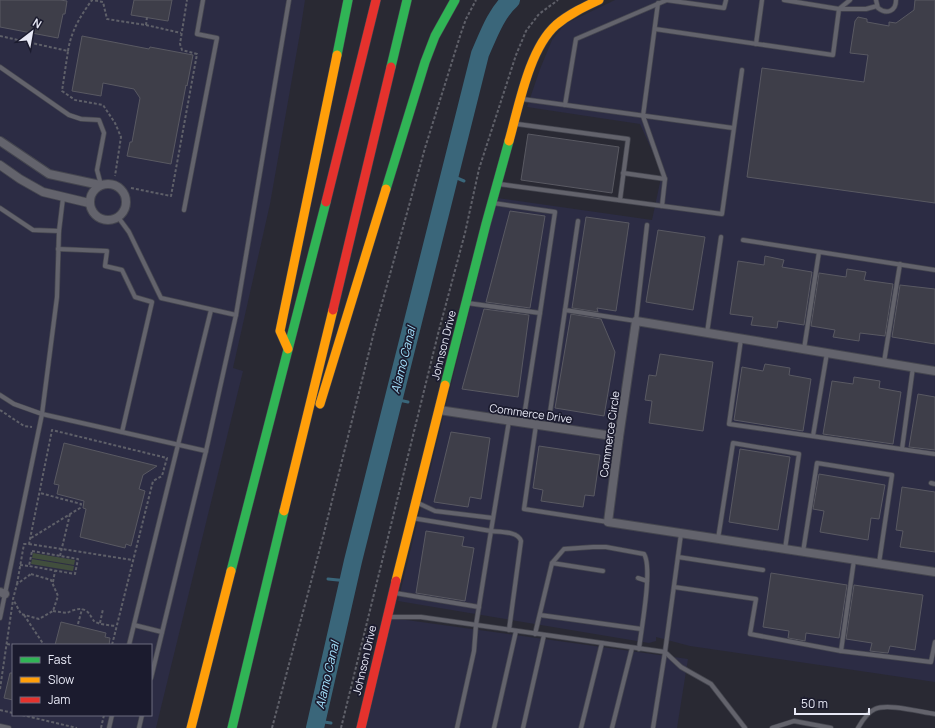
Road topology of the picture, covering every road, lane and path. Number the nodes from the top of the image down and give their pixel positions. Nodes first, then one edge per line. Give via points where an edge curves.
1 (108, 0) edge
2 (187, 0) edge
3 (203, 0) edge
4 (289, 0) edge
5 (342, 0) edge
6 (348, 0) edge
7 (376, 0) edge
8 (455, 0) edge
9 (476, 0) edge
10 (558, 0) edge
11 (599, 0) edge
12 (666, 0) edge
13 (726, 0) edge
14 (762, 0) edge
15 (784, 0) edge
16 (850, 0) edge
17 (876, 0) edge
18 (896, 0) edge
19 (408, 1) edge
20 (793, 1) edge
21 (104, 2) junction
22 (658, 3) junction
23 (877, 6) junction
24 (839, 9) junction
25 (147, 18) dead end
26 (146, 26) junction
27 (655, 29) junction
28 (181, 33) junction
29 (0, 36) edge
30 (756, 44) junction
31 (68, 51) junction
32 (0, 67) edge
33 (742, 70) dead end
34 (329, 93) junction
35 (521, 99) junction
36 (565, 105) junction
37 (643, 116) junction
38 (514, 124) junction
39 (733, 128) junction
40 (0, 141) edge
41 (0, 165) edge
42 (623, 174) junction
43 (116, 176) dead end
44 (665, 179) junction
45 (497, 183) junction
46 (100, 185) junction
47 (131, 188) dead end
48 (63, 198) junction
49 (620, 200) junction
50 (492, 203) junction
51 (89, 204) junction
52 (662, 206) junction
53 (0, 208) edge
54 (184, 210) dead end
55 (118, 217) junction
56 (578, 221) dead end
57 (647, 225) dead end
58 (59, 231) junction
59 (721, 237) dead end
60 (743, 240) dead end
61 (58, 249) junction
62 (819, 252) junction
63 (900, 264) junction
64 (935, 270) edge
65 (161, 298) junction
66 (152, 302) junction
67 (466, 303) junction
68 (211, 310) junction
69 (565, 310) junction
70 (540, 313) junction
71 (236, 315) junction
72 (636, 321) junction
73 (707, 333) junction
74 (741, 339) junction
75 (288, 348) junction
76 (804, 349) junction
77 (827, 353) junction
78 (884, 362) junction
79 (913, 367) junction
80 (935, 371) edge
81 (0, 395) edge
82 (0, 410) edge
83 (439, 410) junction
84 (42, 414) junction
85 (306, 421) junction
86 (509, 421) junction
87 (523, 423) junction
88 (536, 425) junction
89 (548, 426) junction
90 (39, 428) junction
91 (122, 432) junction
92 (52, 433) junction
93 (813, 436) junction
94 (619, 437) junction
95 (178, 444) junction
96 (902, 449) junction
97 (206, 451) junction
98 (935, 454) edge
99 (40, 494) junction
100 (416, 502) junction
101 (70, 514) junction
102 (412, 518) junction
103 (493, 518) junction
104 (608, 522) junction
105 (491, 531) junction
106 (681, 534) junction
107 (31, 538) junction
108 (718, 539) junction
109 (29, 544) junction
110 (61, 549) junction
111 (785, 549) junction
112 (803, 552) junction
113 (60, 556) junction
114 (678, 557) junction
115 (133, 560) junction
116 (854, 560) junction
117 (552, 563) junction
118 (879, 564) junction
119 (20, 565) junction
120 (29, 566) junction
121 (763, 570) dead end
122 (55, 571) junction
123 (603, 572) dead end
124 (935, 572) edge
125 (638, 578) dead end
126 (647, 581) junction
127 (53, 583) junction
128 (17, 584) junction
129 (674, 587) junction
130 (2, 593) edge
131 (393, 593) junction
132 (13, 599) junction
133 (479, 607) junction
134 (82, 609) junction
135 (103, 610) dead end
136 (53, 611) junction
137 (24, 615) junction
138 (540, 615) junction
139 (387, 617) junction
140 (0, 618) edge
141 (100, 623) junction
142 (78, 624) dead end
143 (134, 625) junction
144 (476, 625) junction
145 (116, 626) junction
146 (641, 629) junction
147 (509, 630) junction
148 (516, 631) junction
149 (162, 632) junction
150 (535, 634) junction
151 (544, 635) junction
152 (935, 642) edge
153 (602, 643) junction
154 (7, 644) junction
155 (43, 644) edge
156 (112, 644) edge
157 (129, 644) edge
158 (12, 645) edge
159 (632, 648) junction
160 (639, 649) junction
161 (841, 651) junction
162 (665, 652) junction
163 (933, 664) edge
164 (152, 674) edge
165 (0, 689) edge
166 (0, 710) edge
167 (12, 713) edge
168 (935, 714) edge
169 (26, 716) edge
170 (112, 716) edge
171 (142, 716) edge
172 (0, 726) edge
173 (9, 728) edge
174 (77, 728) edge
175 (109, 728) edge
176 (139, 728) edge
177 (191, 728) edge
178 (232, 728) edge
179 (272, 728) edge
180 (341, 728) edge
181 (360, 728) edge
182 (457, 728) edge
183 (494, 728) edge
184 (522, 728) edge
185 (582, 728) edge
186 (612, 728) edge
187 (653, 728) edge
188 (745, 728) edge
189 (772, 728) edge
190 (831, 728) edge
191 (857, 728) edge

1 - 21 path
2 - 28 path
3 - 54 lane via 197,34 217,38
4 - 71 lane
5 - 34 main road
6 - 34 main road
7 - 75 main road
8 - 85 main road via 435,36 425,62 317,413
9 - 179 path via 461,33 423,155 374,332
10 - 180 path via 539,14 526,31 479,170
11 - 35 main road, Johnson Drive via 571,13 544,37
12 - 13 lane via 724,8
12 - 22 lane
14 - 30 lane
15 - 20 lane
16 - 24 lane
17 - 23 lane
18 - 23 lane via 896,6 888,12
19 - 85 main road
20 - 24 lane
21 - 26 path via 107,19
21 - 31 path via 92,0 83,12
22 - 27 lane
22 - 36 lane via 576,39
23 - 24 lane via 866,9
24 - 30 lane via 833,55
25 - 26 path
26 - 28 path
27 - 30 lane
27 - 37 lane
28 - 47 path via 182,50 198,54 172,196
29 - 31 path
31 - 43 path via 62,91 75,100 103,105 115,123 121,137
32 - 46 lane via 69,115 99,120 104,133 97,170
33 - 39 lane
34 - 75 main road via 280,331
35 - 36 lane
35 - 38 main road, Johnson Drive
36 - 37 lane
37 - 39 lane
37 - 44 lane
38 - 42 lane via 628,139
38 - 45 main road, Johnson Drive
39 - 52 lane via 722,214
40 - 46 street via 49,174
41 - 48 street via 43,192
42 - 44 lane
42 - 49 lane
44 - 52 lane
45 - 49 lane
45 - 50 main road, Johnson Drive
46 - 51 street via 90,196
46 - 55 street via 115,185 125,195 125,209
48 - 51 street
48 - 58 lane
49 - 52 lane
50 - 67 main road, Johnson Drive
50 - 70 lane via 555,212
51 - 55 street via 96,216 102,220
53 - 58 lane via 33,230
55 - 65 lane via 129,232
56 - 69 lane
57 - 72 lane
58 - 61 lane
59 - 73 lane
60 - 62 lane
61 - 66 lane via 107,251 105,266 122,270 135,297
61 - 84 lane via 58,297
62 - 63 lane
62 - 76 lane
63 - 64 lane
63 - 78 lane
65 - 66 lane
65 - 68 lane
66 - 91 lane
67 - 70 lane
67 - 83 main road, Johnson Drive
68 - 71 lane
68 - 95 lane
69 - 72 lane
69 - 89 lane
70 - 87 lane
71 - 97 lane
72 - 73 street
72 - 94 street, Commerce Circle
73 - 74 street
74 - 76 street
74 - 93 lane via 729,424
75 - 177 main road
76 - 77 street
77 - 78 street
77 - 93 lane
78 - 79 street
79 - 80 street
79 - 96 lane
81 - 84 lane via 14,404
82 - 90 path via 24,426
83 - 86 street, Commerce Drive
83 - 100 main road, Johnson Drive
84 - 90 lane
84 - 91 lane
85 - 178 main road
86 - 87 street, Commerce Drive
86 - 103 lane
87 - 88 street, Commerce Drive
88 - 89 street, Commerce Drive
88 - 104 lane via 524,510
89 - 94 street, Commerce Drive
90 - 92 path
90 - 130 lane
91 - 95 lane
92 - 99 path
92 - 115 path via 52,430 167,458 162,476 153,481
93 - 96 lane
94 - 104 street, Commerce Circle
95 - 97 lane
95 - 143 lane
96 - 98 lane
97 - 149 lane
99 - 101 path via 82,504
99 - 107 path
100 - 102 main road, Johnson Drive
100 - 103 lane via 435,511
101 - 107 path
101 - 110 path
102 - 105 lane
102 - 131 main road, Johnson Drive
103 - 105 lane
104 - 106 street
105 - 133 lane
105 - 147 lane via 516,535 522,541
106 - 108 street
106 - 114 lane
107 - 109 path
108 - 111 street
108 - 111 lane via 733,443 799,454
109 - 110 path
109 - 119 path via 24,544
110 - 113 path
110 - 115 path
111 - 112 street
112 - 116 street
112 - 118 lane via 817,463 892,476
113 - 120 path via 32,551
113 - 122 path via 78,559 75,574
114 - 121 lane
114 - 129 lane
115 - 145 path
116 - 118 street
116 - 161 lane
117 - 123 lane
117 - 126 lane via 564,549 606,547 644,554
117 - 138 lane
118 - 124 street
119 - 120 path
119 - 128 path
120 - 122 path
122 - 127 path
125 - 126 lane
126 - 146 lane
127 - 128 path via 32,574
127 - 136 path via 58,596
128 - 132 path
129 - 161 lane via 756,599 750,634
129 - 162 lane
130 - 140 lane
131 - 133 lane
131 - 139 main road, Johnson Drive
132 - 137 path
132 - 154 path
133 - 144 lane
134 - 136 path via 73,609 67,613
134 - 141 path
134 - 142 path
135 - 141 path
136 - 137 path via 39,619
137 - 155 path
138 - 146 lane
138 - 150 lane
139 - 144 lane via 421,617
139 - 181 main road, Johnson Drive
141 - 145 path
143 - 149 lane
143 - 157 lane
144 - 147 lane
144 - 182 lane via 474,651
145 - 156 path
146 - 160 lane
147 - 148 lane
148 - 150 lane
148 - 183 lane
149 - 164 lane
150 - 151 lane
151 - 153 lane
151 - 184 lane
152 - 163 lane
153 - 159 lane
153 - 185 lane
154 - 158 path
154 - 165 path
159 - 160 lane
159 - 186 lane
160 - 162 lane
161 - 163 lane
162 - 187 lane
162 - 188 lane via 681,667 711,684
166 - 167 path
168 - 191 lane via 886,706 874,709
169 - 174 path
170 - 175 lane
171 - 176 lane
172 - 173 lane
189 - 190 lane via 794,721

